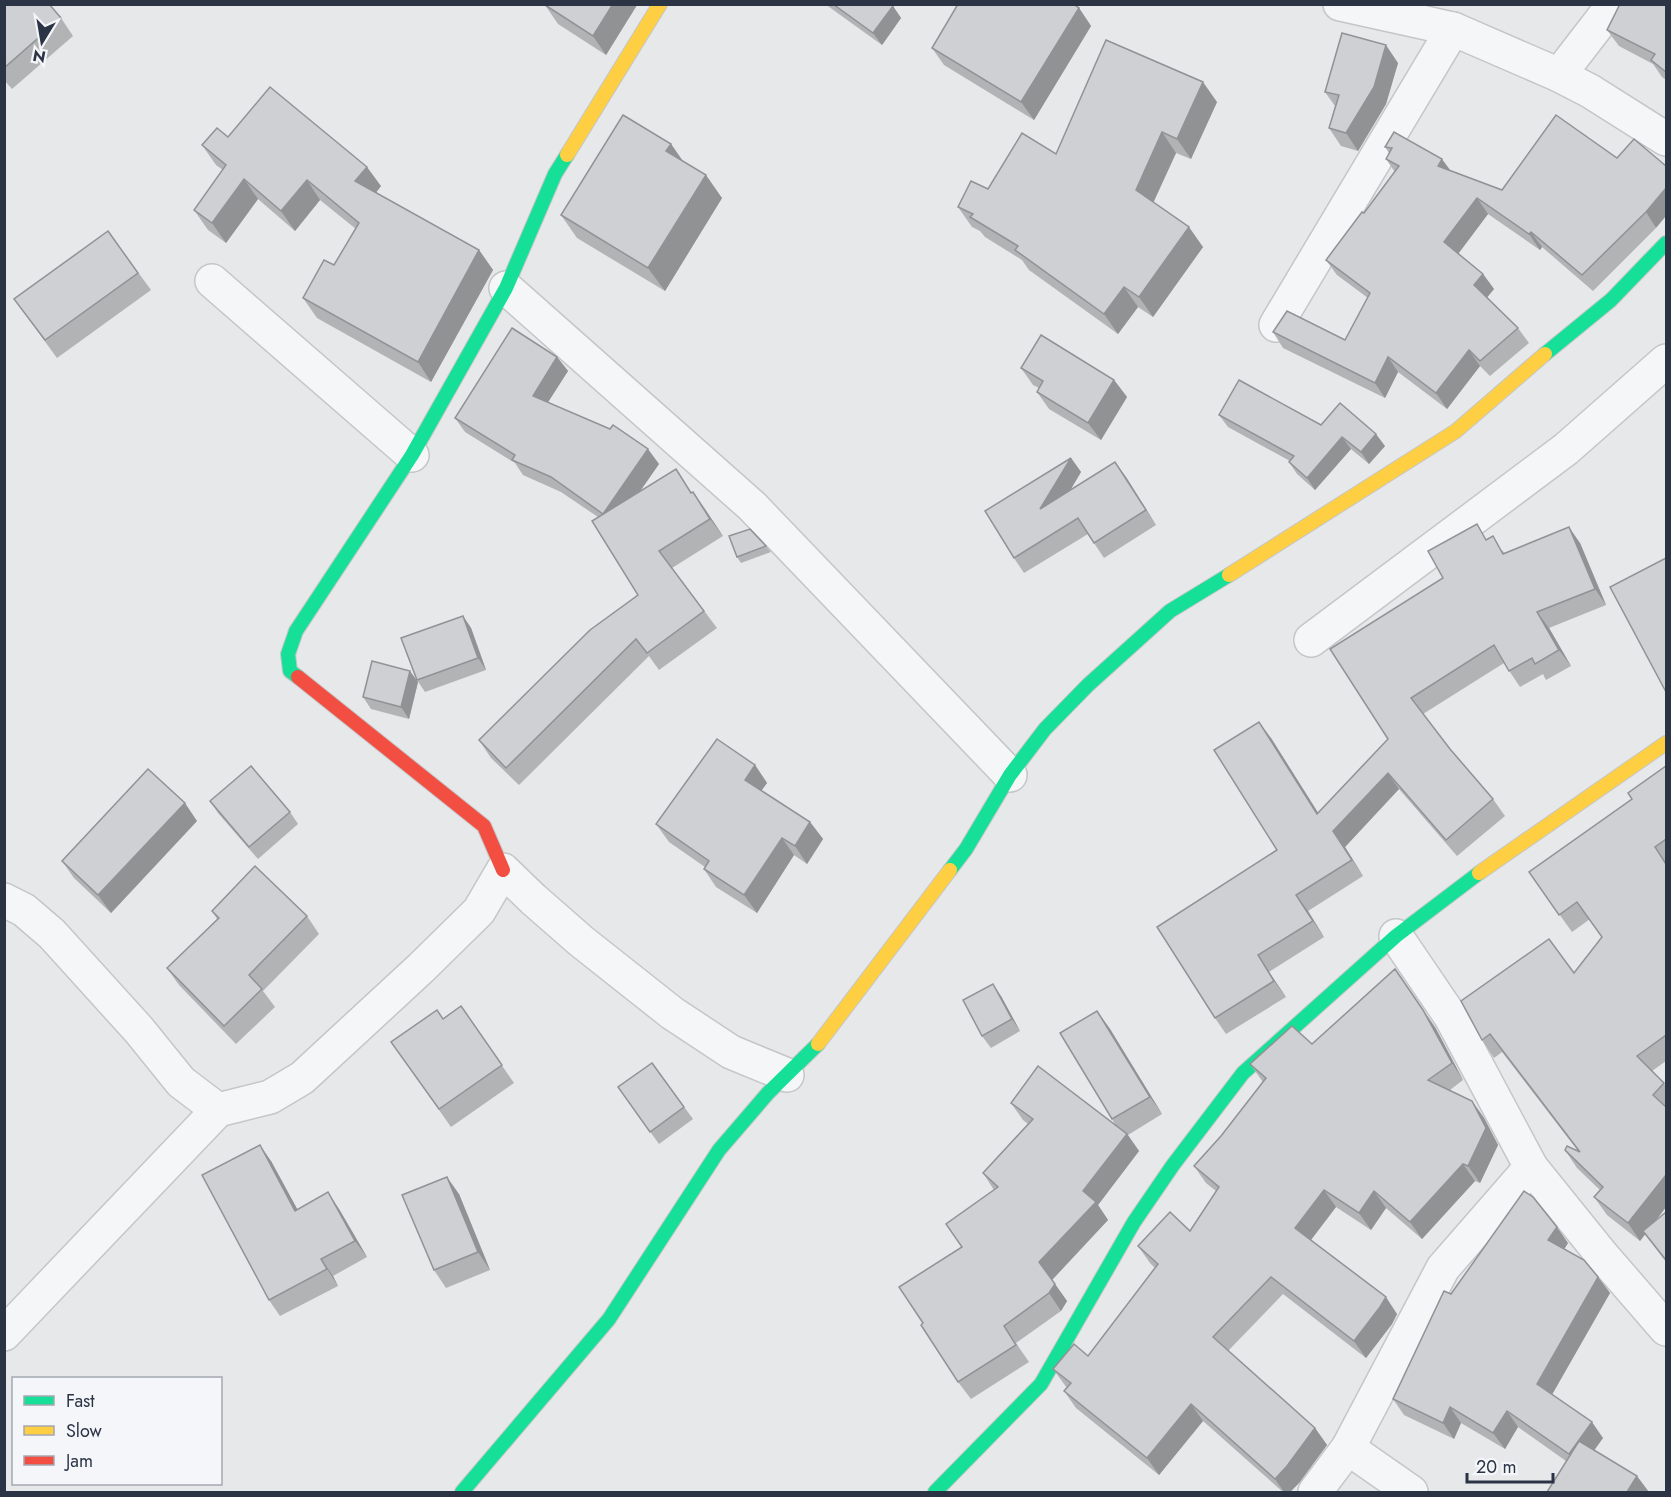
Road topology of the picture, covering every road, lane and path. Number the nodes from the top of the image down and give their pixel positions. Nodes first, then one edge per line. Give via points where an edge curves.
1 (660, 4) edge
2 (1340, 4) edge
3 (1617, 4) edge
4 (1453, 29) junction
5 (1559, 75) junction
6 (1666, 139) edge
7 (1666, 243) edge
8 (212, 281) dead end
9 (506, 288) junction
10 (1276, 325) edge
11 (1666, 361) edge
12 (412, 455) junction
13 (1311, 640) dead end
14 (1666, 743) edge
15 (1010, 775) junction
16 (503, 870) junction
17 (4, 900) edge
18 (1396, 936) junction
19 (787, 1075) junction
20 (218, 1110) junction
21 (1531, 1167) junction
22 (1666, 1329) edge
23 (4, 1334) edge
24 (1348, 1448) junction
25 (462, 1492) edge
26 (935, 1492) edge
27 (1315, 1492) edge
28 (1411, 1492) edge

1 - 9 street via 555,174
2 - 4 street
3 - 5 street
4 - 5 street
4 - 10 street
5 - 6 street
7 - 15 street via 1611,300 1456,431 1170,611 1081,692 1045,729
8 - 12 street
9 - 12 street
9 - 15 street via 752,506
11 - 13 street via 1566,449
12 - 16 street via 296,632 288,654 290,671 484,826
14 - 18 street via 1498,858
15 - 19 street via 966,849 824,1039
16 - 19 street via 581,941 672,1013 731,1052
16 - 20 street via 479,911 303,1078 270,1097
17 - 20 street via 24,910 52,934 181,1082
18 - 21 street via 1451,1017
18 - 26 street via 1243,1073 1134,1222 1041,1384
19 - 25 street via 719,1150 609,1319
20 - 23 street
21 - 22 street
21 - 24 street via 1443,1268
24 - 27 street
24 - 28 street

